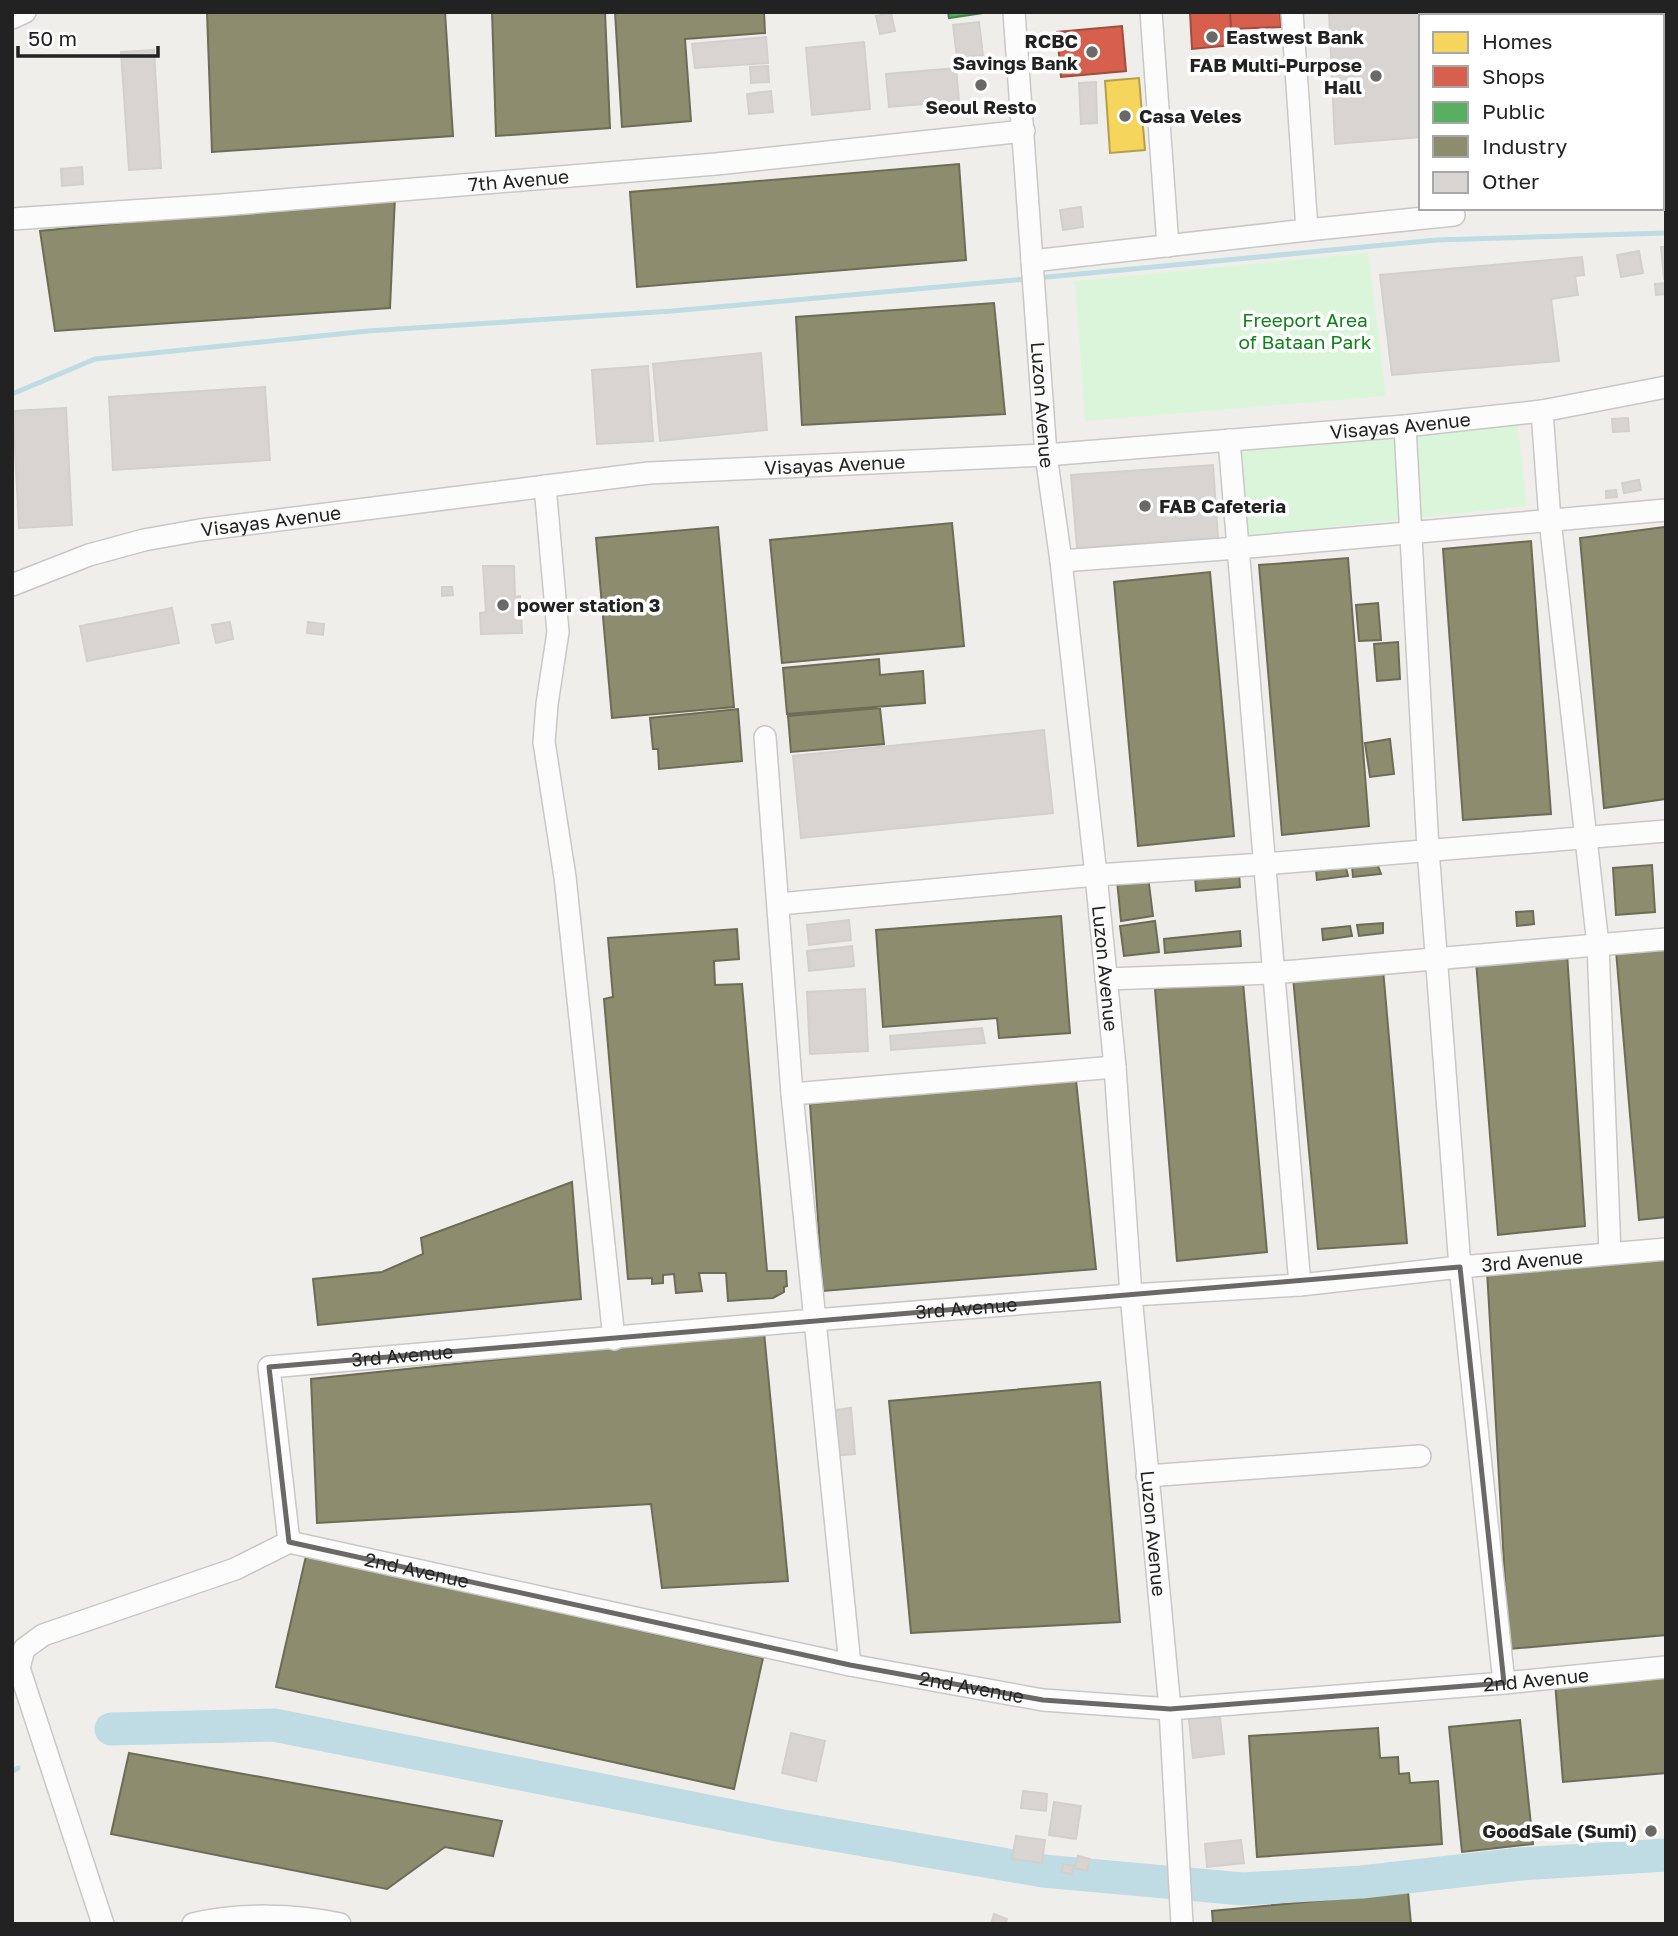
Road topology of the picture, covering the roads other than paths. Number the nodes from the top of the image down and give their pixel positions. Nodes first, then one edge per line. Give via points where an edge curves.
1 (25, 12) edge
2 (1014, 12) edge
3 (1151, 12) edge
4 (1292, 12) edge
5 (12, 18) edge
6 (1024, 131) junction
7 (1454, 215) dead end
8 (12, 219) edge
9 (1307, 230) junction
10 (1168, 246) junction
11 (1032, 266) junction
12 (1666, 387) edge
13 (1542, 411) junction
14 (1405, 426) junction
15 (1229, 440) junction
16 (1046, 455) junction
17 (545, 486) junction
18 (1666, 509) edge
19 (1550, 520) junction
20 (1410, 533) junction
21 (1238, 548) junction
22 (1061, 561) junction
23 (12, 585) edge
24 (765, 737) dead end
25 (1666, 831) edge
26 (1587, 838) junction
27 (1428, 849) junction
28 (1264, 864) junction
29 (1096, 875) junction
30 (779, 904) junction
31 (1666, 939) edge
32 (1598, 945) junction
33 (1437, 960) junction
34 (1272, 973) junction
35 (1106, 979) junction
36 (1115, 1067) junction
37 (792, 1094) junction
38 (1666, 1249) edge
39 (1610, 1253) junction
40 (1460, 1267) junction
41 (1300, 1285) junction
42 (1130, 1295) junction
43 (814, 1320) junction
44 (614, 1339) junction
45 (1420, 1456) dead end
46 (1147, 1476) junction
47 (289, 1542) junction
48 (850, 1665) junction
49 (1666, 1667) edge
50 (1504, 1683) junction
51 (1170, 1709) junction
52 (1181, 1916) edge
53 (103, 1924) edge
54 (193, 1924) edge
55 (340, 1924) edge

1 - 5 street
2 - 6 street, Luzon Avenue
3 - 10 street
4 - 9 street
6 - 8 street, 7th Avenue via 689,166
6 - 11 street, Luzon Avenue
7 - 9 street
9 - 10 street
10 - 11 street
11 - 16 street, Luzon Avenue
12 - 13 street, Visayas Avenue
13 - 14 street, Visayas Avenue
13 - 19 street
14 - 15 street, Visayas Avenue
14 - 20 street
15 - 16 street, Visayas Avenue
15 - 21 street
16 - 17 street, Visayas Avenue via 649,472
16 - 22 street, Luzon Avenue
17 - 23 street, Visayas Avenue via 144,540 89,555
17 - 44 street via 558,632 544,742 565,877
18 - 19 street
19 - 20 street
19 - 26 street
20 - 21 street
20 - 27 street
21 - 22 street
21 - 28 street
22 - 29 street, Luzon Avenue
24 - 30 street
25 - 26 street
26 - 27 street
26 - 32 street
27 - 28 street
27 - 33 street
28 - 29 street
28 - 34 street
29 - 30 street
29 - 35 street, Luzon Avenue
30 - 37 street
31 - 32 street
32 - 33 street
32 - 39 street
33 - 34 street
33 - 40 street
34 - 35 street
34 - 41 street
35 - 36 street, Luzon Avenue
36 - 37 street
36 - 42 street, Luzon Avenue
37 - 43 street
38 - 39 street, 3rd Avenue
39 - 40 street, 3rd Avenue
40 - 41 street, 3rd Avenue
40 - 50 street
41 - 42 street, 3rd Avenue
42 - 43 street, 3rd Avenue
42 - 46 street, Luzon Avenue
43 - 44 street, 3rd Avenue
43 - 48 street
44 - 47 street, 3rd Avenue via 269,1367
45 - 46 street
46 - 51 street, Luzon Avenue
47 - 48 street, 2nd Avenue
47 - 53 street via 235,1569 43,1635 24,1649 19,1668
48 - 51 street, 2nd Avenue via 1042,1700
49 - 50 street, 2nd Avenue
50 - 51 street, 2nd Avenue
51 - 52 street, Luzon Avenue
54 - 55 street via 264,1916

